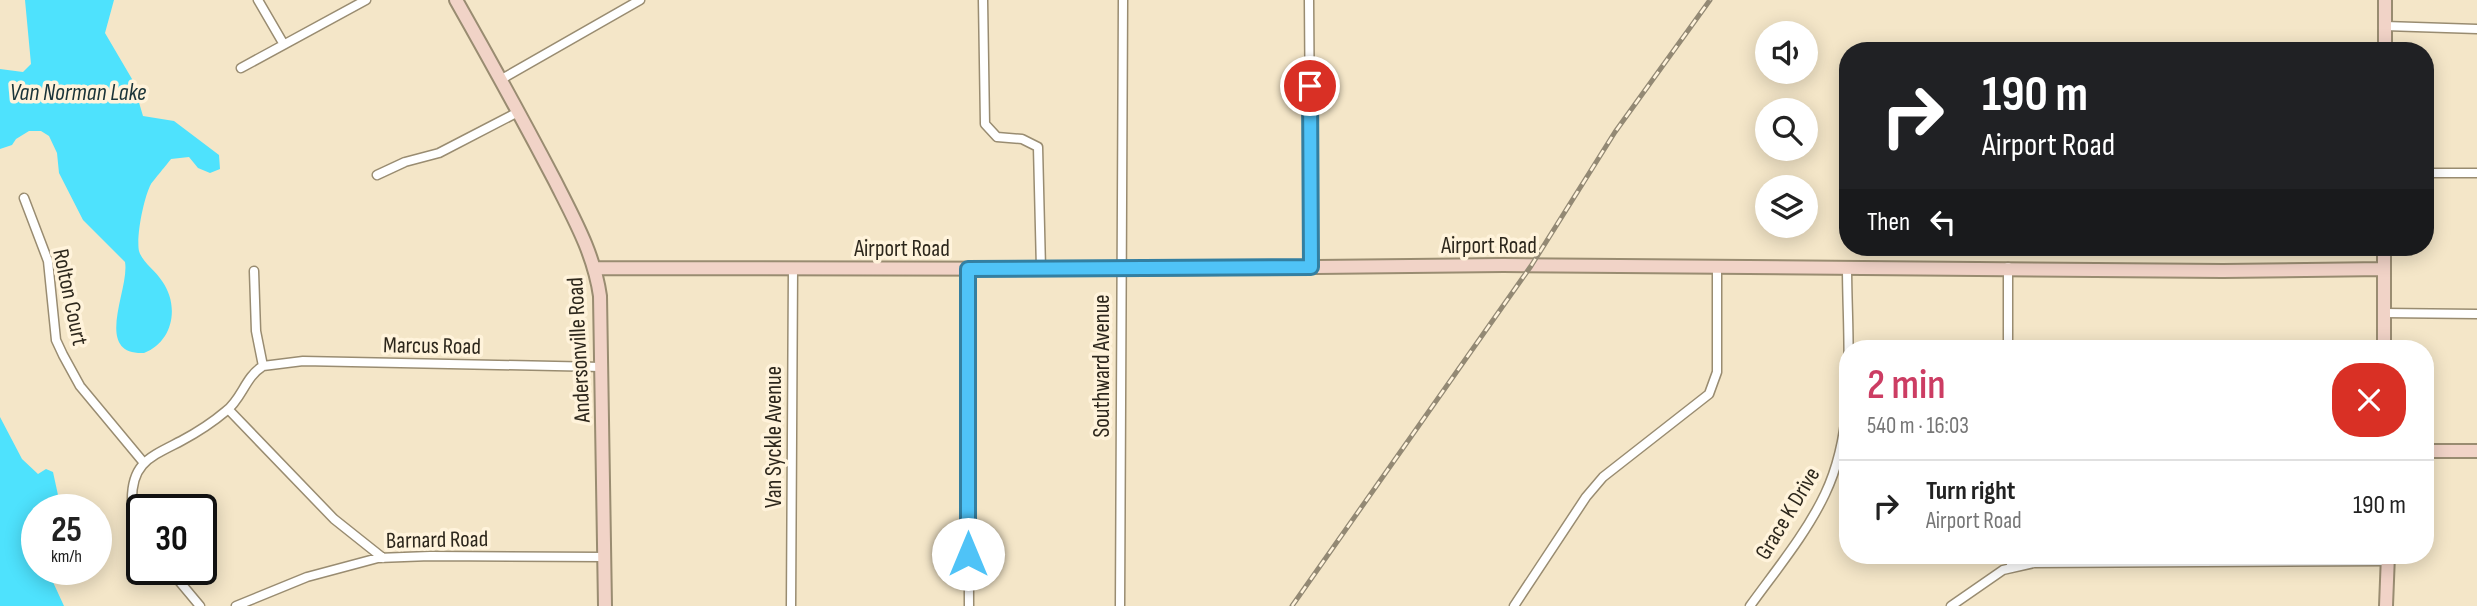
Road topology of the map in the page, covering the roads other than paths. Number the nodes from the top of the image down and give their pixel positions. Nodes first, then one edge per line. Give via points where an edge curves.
1 (258, 0) edge
2 (366, 0) edge
3 (456, 0) edge
4 (640, 0) edge
5 (983, 0) edge
6 (1123, 0) edge
7 (1310, 0) edge
8 (2385, 0) edge
9 (2385, 26) junction
10 (2477, 29) edge
11 (2385, 42) edge
12 (283, 43) junction
13 (241, 68) dead end
14 (500, 80) junction
15 (518, 112) junction
16 (2434, 173) edge
17 (2477, 173) edge
18 (377, 175) dead end
19 (24, 198) dead end
20 (2384, 256) edge
21 (1717, 266) junction
22 (1847, 266) junction
23 (1311, 267) junction
24 (2008, 267) junction
25 (595, 268) junction
26 (793, 268) junction
27 (968, 269) junction
28 (1041, 269) junction
29 (1120, 269) junction
30 (2384, 269) junction
31 (254, 271) dead end
32 (2384, 313) junction
33 (2477, 314) edge
34 (1847, 340) edge
35 (2008, 340) edge
36 (2384, 340) edge
37 (263, 366) junction
38 (602, 367) junction
39 (229, 410) junction
40 (2434, 451) edge
41 (2477, 451) edge
42 (1839, 453) edge
43 (144, 463) junction
44 (133, 494) edge
45 (604, 557) junction
46 (383, 558) junction
47 (2011, 564) edge
48 (2036, 564) edge
49 (2388, 564) edge
50 (2012, 568) junction
51 (182, 585) edge
52 (200, 606) edge
53 (236, 606) edge
54 (605, 606) edge
55 (792, 606) edge
56 (969, 606) edge
57 (1120, 606) edge
58 (1514, 606) edge
59 (1750, 606) edge
60 (1951, 606) edge
61 (2386, 606) edge

1 - 12 street
2 - 12 street
3 - 14 street, Andersonville Road
4 - 14 street
5 - 28 street via 985,124 997,137 1022,139 1038,147
6 - 29 street, Southward Avenue
7 - 23 street
8 - 9 street
9 - 10 street
9 - 11 street
12 - 13 street
14 - 15 street, Andersonville Road
15 - 18 street via 439,153
15 - 25 street, Andersonville Road
16 - 17 street
19 - 43 street, Rolton Court via 48,261 56,340 80,386
20 - 30 street
21 - 22 street, Airport Road
21 - 23 street, Airport Road
21 - 58 street via 1717,372 1709,394 1603,477
22 - 24 street, Airport Road
22 - 34 street, Grace K Drive
23 - 29 street, Airport Road
24 - 30 street, Airport Road
24 - 35 street
25 - 26 street, Airport Road
25 - 38 street, Andersonville Road
26 - 27 street, Airport Road
26 - 55 street, Van Syckle Avenue
27 - 28 street, Airport Road
27 - 56 street
28 - 29 street, Airport Road
29 - 57 street, Southward Avenue
30 - 32 street
31 - 37 street via 256,331
32 - 33 street
32 - 36 street
37 - 38 street, Marcus Road via 303,361
37 - 39 street via 251,373
38 - 45 street, Andersonville Road
39 - 43 street
39 - 46 street via 334,519
40 - 41 street
42 - 59 street, Grace K Drive via 1825,495
43 - 44 street via 137,471
45 - 46 street, Barnard Road
45 - 54 street, Andersonville Road
46 - 53 street, Barnard Road via 307,577
47 - 50 street
48 - 50 street
49 - 61 street
50 - 60 street via 1977,585
51 - 52 street

